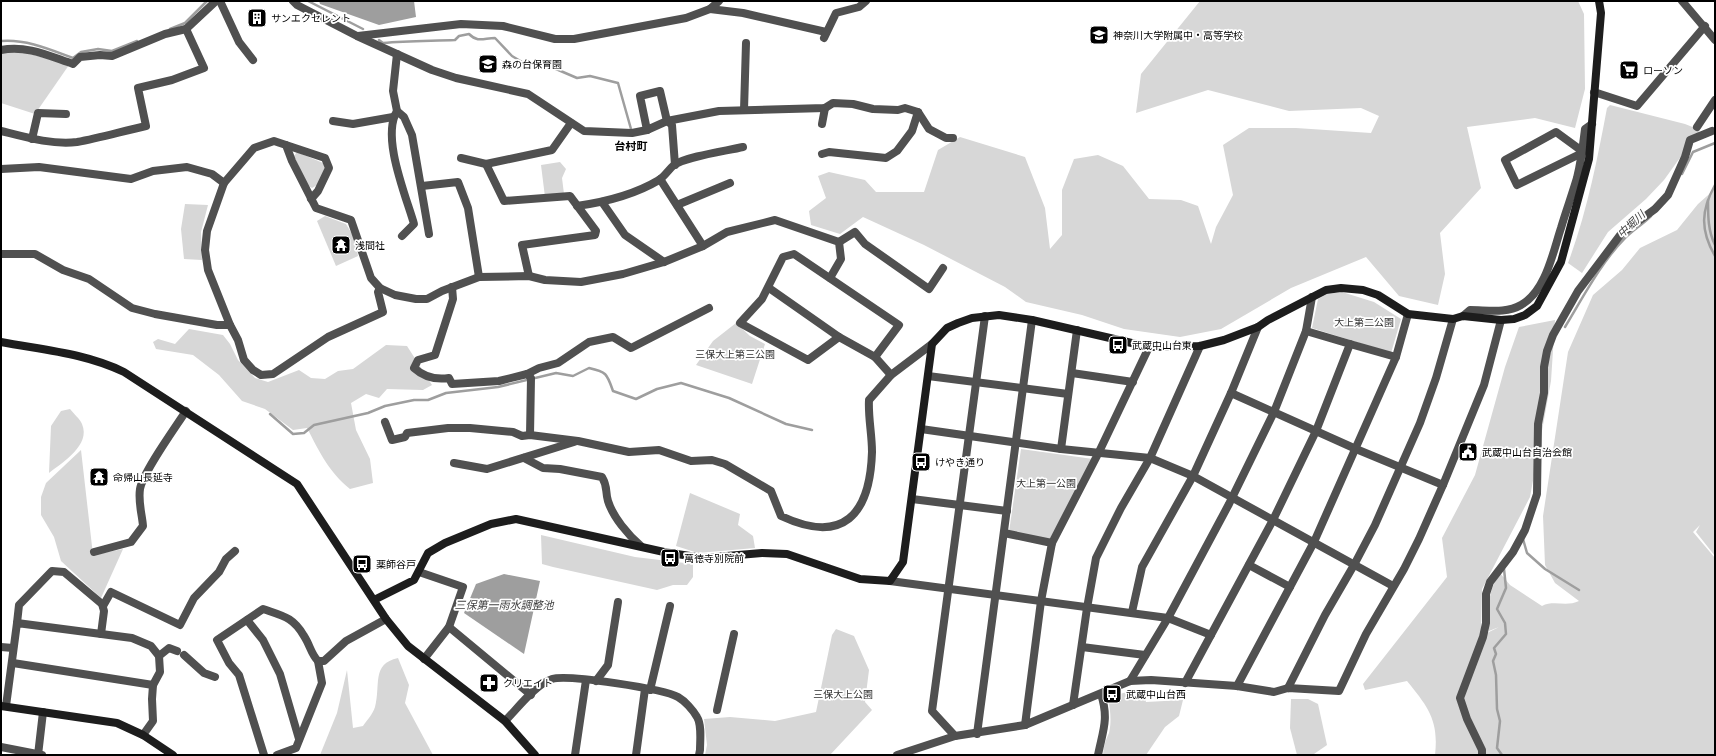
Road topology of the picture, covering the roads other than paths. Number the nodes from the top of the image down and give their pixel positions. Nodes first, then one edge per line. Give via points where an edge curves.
1 (216, 1) edge
2 (220, 1) edge
3 (293, 1) edge
4 (719, 1) edge
5 (866, 1) edge
6 (1599, 1) edge
7 (1682, 1) edge
8 (710, 9) junction
9 (1705, 26) junction
10 (186, 29) junction
11 (357, 36) junction
12 (1715, 40) edge
13 (746, 43) dead end
14 (1, 50) edge
15 (397, 54) junction
16 (253, 60) dead end
17 (1594, 92) junction
18 (1715, 100) edge
19 (825, 108) junction
20 (744, 110) junction
21 (918, 112) junction
22 (66, 114) dead end
23 (395, 114) junction
24 (667, 120) junction
25 (333, 121) dead end
26 (571, 124) junction
27 (822, 124) dead end
28 (1592, 124) junction
29 (1697, 127) dead end
30 (647, 130) junction
31 (1, 131) edge
32 (1712, 131) dead end
33 (953, 138) dead end
34 (32, 139) junction
35 (286, 145) junction
36 (743, 147) dead end
37 (1582, 152) junction
38 (822, 154) dead end
39 (461, 158) dead end
40 (486, 164) junction
41 (675, 164) junction
42 (1, 170) edge
43 (660, 179) junction
44 (224, 183) junction
45 (730, 183) dead end
46 (422, 186) junction
47 (311, 199) junction
48 (602, 202) junction
49 (577, 206) junction
50 (677, 206) junction
51 (468, 208) junction
52 (459, 210) dead end
53 (429, 234) dead end
54 (402, 236) dead end
55 (839, 242) junction
56 (703, 246) junction
57 (1, 254) edge
58 (664, 262) junction
59 (943, 268) dead end
60 (529, 276) junction
61 (479, 277) junction
62 (830, 278) junction
63 (452, 287) junction
64 (380, 288) junction
65 (769, 288) junction
66 (1312, 297) junction
67 (710, 308) dead end
68 (1408, 314) junction
69 (985, 316) junction
70 (1463, 316) junction
71 (1453, 319) junction
72 (1032, 320) junction
73 (1501, 320) junction
74 (230, 325) junction
75 (1258, 327) junction
76 (1077, 330) junction
77 (1306, 331) junction
78 (839, 337) junction
79 (1, 342) edge
80 (932, 344) junction
81 (1350, 344) junction
82 (1200, 346) junction
83 (1149, 347) junction
84 (875, 357) junction
85 (1396, 357) junction
86 (1072, 373) junction
87 (527, 374) junction
88 (891, 374) junction
89 (928, 376) junction
90 (976, 382) junction
91 (1133, 382) junction
92 (1022, 388) junction
93 (1231, 393) junction
94 (1068, 394) junction
95 (186, 411) junction
96 (1274, 412) junction
97 (386, 422) dead end
98 (921, 428) junction
99 (1316, 431) junction
100 (530, 435) junction
101 (969, 435) junction
102 (578, 441) junction
103 (1015, 443) junction
104 (1062, 449) junction
105 (1356, 449) junction
106 (1099, 452) junction
107 (524, 458) junction
108 (1150, 458) junction
109 (454, 463) dead end
110 (1400, 468) junction
111 (1192, 476) junction
112 (1443, 486) junction
113 (912, 499) junction
114 (1232, 499) junction
115 (961, 504) junction
116 (1007, 511) junction
117 (1273, 520) junction
118 (1004, 533) junction
119 (1314, 542) junction
120 (1052, 543) junction
121 (641, 546) junction
122 (235, 551) dead end
123 (94, 552) dead end
124 (1249, 565) junction
125 (1354, 566) junction
126 (419, 572) junction
127 (890, 581) junction
128 (1393, 586) junction
129 (1290, 587) junction
130 (950, 589) junction
131 (995, 595) junction
132 (374, 600) junction
133 (1041, 601) junction
134 (618, 602) dead end
135 (103, 606) junction
136 (670, 606) dead end
137 (1087, 608) junction
138 (1132, 612) junction
139 (1168, 618) junction
140 (247, 620) junction
141 (386, 620) junction
142 (17, 623) junction
143 (449, 627) junction
144 (101, 634) junction
145 (734, 634) dead end
146 (1211, 635) junction
147 (1082, 646) junction
148 (1, 647) edge
149 (13, 648) junction
150 (159, 656) junction
151 (1145, 656) junction
152 (424, 659) junction
153 (318, 661) junction
154 (13, 663) junction
155 (215, 677) dead end
156 (586, 680) junction
157 (596, 681) junction
158 (1130, 681) junction
159 (1185, 683) junction
160 (153, 685) junction
161 (1237, 686) junction
162 (1288, 688) junction
163 (648, 689) junction
164 (1101, 694) junction
165 (531, 695) junction
166 (1073, 705) junction
167 (3, 706) edge
168 (718, 710) dead end
169 (43, 712) junction
170 (505, 721) junction
171 (1025, 725) junction
172 (977, 734) junction
173 (143, 735) junction
174 (955, 736) junction
175 (299, 739) junction
176 (1, 747) edge
177 (901, 754) edge
178 (39, 755) edge
179 (173, 755) edge
180 (264, 755) edge
181 (277, 755) edge
182 (535, 755) edge
183 (575, 755) edge
184 (636, 755) edge
185 (699, 755) edge
186 (1098, 755) edge
187 (1482, 755) edge

1 - 10 street
2 - 16 street via 239,42
3 - 11 street
4 - 8 street
5 - 8 street via 859,7 836,13 825,35 743,13
6 - 17 street via 1601,13
7 - 9 street
8 - 11 street via 686,18 574,39 555,39 503,26 461,24
9 - 12 street
9 - 17 street via 1637,106
10 - 14 street via 166,34 112,56 80,58 72,64 15,47
10 - 34 street via 204,68 172,80 138,88 146,126 77,142
11 - 15 street
13 - 20 street
15 - 23 street via 393,91
15 - 26 street via 456,78 528,94
17 - 28 street
18 - 29 street
19 - 20 street
19 - 21 street via 833,104 853,104 873,109 905,108
19 - 27 street
20 - 24 street via 719,111
21 - 33 street via 929,128 946,138
21 - 38 street via 912,131 897,151 886,158 829,152
22 - 34 street via 38,113
23 - 25 street via 354,124
23 - 46 street via 404,117 412,135
23 - 54 street via 393,149 414,224
24 - 30 street
24 - 30 street via 660,91 640,96
24 - 41 street via 672,125
26 - 30 street via 584,131 632,133
26 - 40 street via 552,150
28 - 37 street via 1585,130
28 - 73 street via 1589,159 1561,262 1537,306 1525,315
31 - 34 street
32 - 187 street via 1690,140 1668,195 1655,209 1621,234 1578,291 1553,335 1547,351 1544,392 1538,424 1537,494 1525,530 1513,552 1490,582 1486,594 1486,623 1483,637 1460,698
35 - 44 street via 274,141 254,148
35 - 47 street
35 - 47 street via 325,158 330,168
36 - 41 street
37 - 37 street via 1556,132 1505,160 1517,185
37 - 70 street via 1577,178 1555,251 1536,291 1529,300 1516,308 1499,311 1470,310
39 - 40 street
40 - 49 street via 504,202 570,196
41 - 43 street
42 - 44 street via 39,167 131,179 152,171 187,167 212,174
43 - 48 street via 629,194
43 - 50 street
44 - 74 street via 207,231 205,250 208,270
45 - 50 street
46 - 51 street via 458,182
46 - 53 street
47 - 64 street via 316,208 351,220 371,278
48 - 49 street
48 - 58 street via 625,235
49 - 60 street via 596,231 595,235 522,245
50 - 56 street
51 - 52 street
51 - 61 street
55 - 56 street via 775,220 728,232
55 - 59 street via 855,232 865,244 929,289
55 - 62 street via 841,259
56 - 58 street
57 - 74 street via 35,254 63,270 89,279 132,308 171,317
58 - 60 street via 624,274 581,282 545,280
60 - 61 street
61 - 63 street
62 - 65 street via 794,254 783,257
62 - 84 street via 899,326
63 - 64 street via 427,299 416,300
63 - 87 street via 453,299 435,355 418,360 414,368 422,375 449,378 452,384 499,381
64 - 74 street via 378,292 383,312 328,337 273,374 261,375 244,360
65 - 78 street
65 - 78 street via 740,323 808,360
66 - 68 street via 1326,290 1363,290 1378,295
66 - 75 street
66 - 77 street
67 - 87 street via 631,348 613,337 589,342 558,363
68 - 71 street
68 - 85 street
69 - 72 street via 998,315
69 - 80 street via 972,318 947,328
69 - 90 street
70 - 71 street
70 - 73 street
71 - 110 street via 1436,378
72 - 76 street
72 - 92 street
73 - 112 street via 1484,384
75 - 82 street
75 - 93 street
76 - 83 street
76 - 86 street
77 - 81 street
77 - 96 street
78 - 84 street
79 - 95 street via 82,356 106,363
80 - 88 street
80 - 89 street
81 - 85 street
81 - 99 street
82 - 83 street
82 - 108 street
83 - 91 street
84 - 88 street
85 - 105 street
86 - 91 street
86 - 94 street
87 - 100 street via 531,378
88 - 102 street via 869,400 872,453 868,481 855,513 844,524 813,527 781,516 771,491 725,464 712,460 691,461 660,450 629,452
89 - 90 street
89 - 98 street
90 - 92 street
90 - 101 street
91 - 106 street
92 - 94 street
92 - 103 street
93 - 96 street
93 - 111 street
94 - 104 street
95 - 123 street via 145,476 140,489 143,526 132,542
95 - 132 street via 297,484
96 - 99 street
96 - 114 street
97 - 100 street via 392,440 405,437 407,433 448,428
98 - 101 street
98 - 113 street
99 - 105 street
99 - 117 street
100 - 102 street
101 - 103 street
101 - 115 street
102 - 107 street via 535,452
103 - 104 street
103 - 116 street
104 - 106 street
105 - 110 street
105 - 119 street
106 - 108 street
106 - 120 street
107 - 109 street via 487,469
107 - 121 street via 543,468 602,477 607,485 611,507 632,538
108 - 111 street
108 - 137 street via 1096,558
110 - 112 street
110 - 125 street
111 - 114 street
111 - 138 street via 1142,567
112 - 128 street via 1419,539
113 - 115 street
113 - 127 street via 903,562
114 - 117 street
114 - 139 street
115 - 116 street
115 - 130 street
116 - 118 street
117 - 119 street
117 - 124 street
118 - 120 street
118 - 131 street
119 - 125 street
119 - 129 street
120 - 133 street
121 - 126 street via 516,519 502,521 445,543 428,553
121 - 127 street via 703,558 762,553 787,554 860,579
122 - 135 street via 194,598 180,625 111,592
124 - 129 street
124 - 146 street
125 - 128 street
125 - 162 street via 1325,615
126 - 132 street via 407,585
126 - 143 street via 463,587
127 - 130 street
128 - 162 street via 1366,634 1339,691
129 - 161 street
130 - 131 street
130 - 174 street via 932,711
131 - 133 street
131 - 172 street
132 - 141 street
133 - 137 street
133 - 171 street
134 - 157 street via 608,665
135 - 142 street via 64,572 52,571 19,606
135 - 144 street
136 - 163 street
137 - 138 street
137 - 147 street
138 - 139 street
139 - 146 street
139 - 151 street
140 - 153 street via 263,609 291,620 305,637 313,656
140 - 175 street via 263,640 280,674
140 - 180 street via 217,640 229,663 239,675
141 - 152 street via 408,646
141 - 153 street via 346,641 324,661
142 - 144 street
142 - 149 street
143 - 152 street
143 - 165 street
144 - 150 street via 140,640 151,646
145 - 168 street
146 - 159 street
147 - 151 street
147 - 166 street
148 - 149 street
149 - 154 street
150 - 155 street via 169,648 181,653 204,673
150 - 160 street via 160,672
151 - 158 street
152 - 170 street
153 - 175 street via 322,683
154 - 160 street
154 - 167 street
156 - 157 street
156 - 165 street via 565,677 552,679 541,684
156 - 183 street
157 - 163 street
158 - 159 street
158 - 164 street
159 - 161 street
160 - 173 street via 153,721
161 - 162 street via 1274,692
163 - 184 street
163 - 185 street via 677,697 698,718
164 - 166 street
164 - 186 street via 1106,709
165 - 170 street
166 - 171 street
167 - 169 street
169 - 173 street via 117,723
169 - 178 street
170 - 182 street
171 - 172 street
172 - 174 street
173 - 179 street
174 - 177 street
175 - 181 street via 296,748
176 - 178 street

